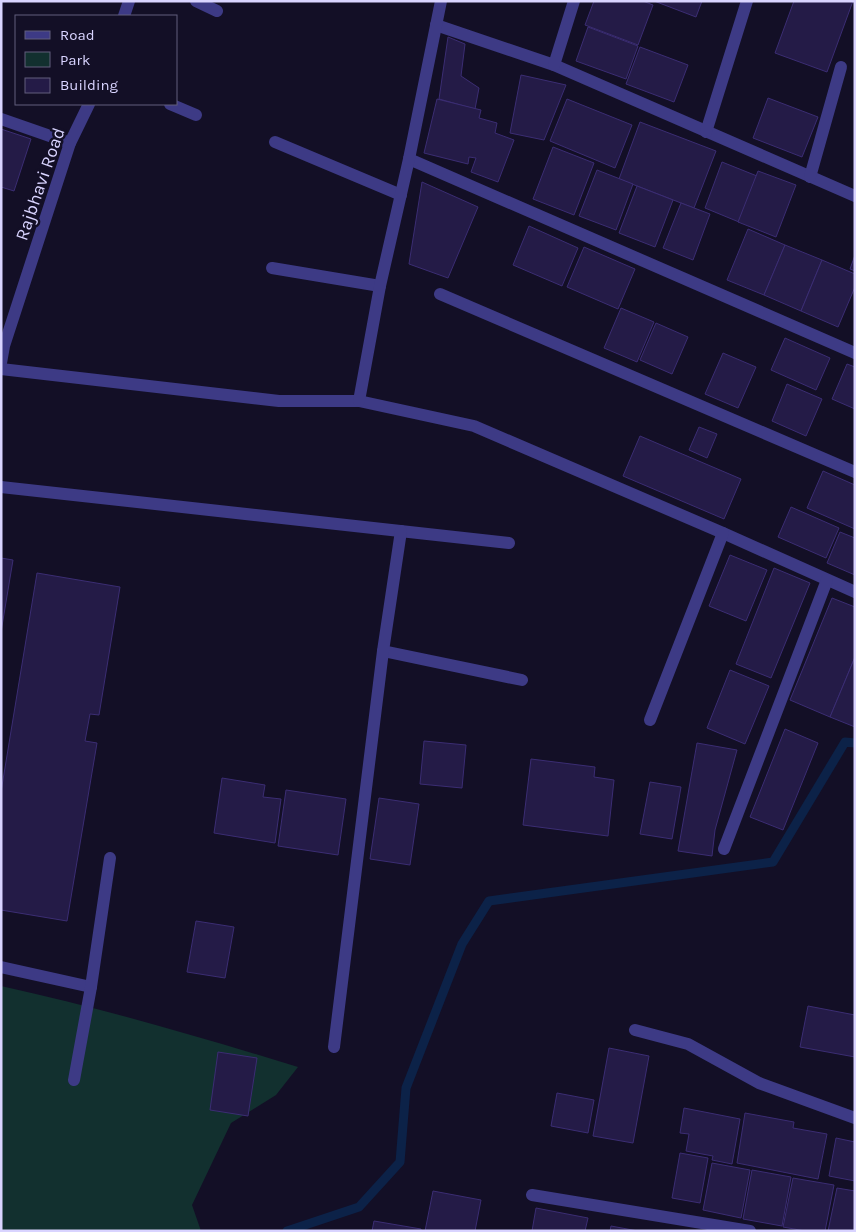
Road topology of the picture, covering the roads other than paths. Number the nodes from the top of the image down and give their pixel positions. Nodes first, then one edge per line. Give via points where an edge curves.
1 (129, 1) edge
2 (196, 1) edge
3 (441, 1) edge
4 (574, 1) edge
5 (747, 1) edge
6 (217, 11) dead end
7 (124, 15) edge
8 (436, 25) junction
9 (554, 65) junction
10 (841, 67) dead end
11 (89, 105) edge
12 (172, 105) edge
13 (196, 115) dead end
14 (1, 119) edge
15 (706, 132) junction
16 (275, 142) dead end
17 (70, 143) junction
18 (409, 159) junction
19 (810, 177) junction
20 (401, 195) junction
21 (855, 196) edge
22 (272, 268) dead end
23 (380, 286) junction
24 (440, 294) dead end
25 (3, 345) edge
26 (855, 353) edge
27 (1, 364) edge
28 (1, 369) edge
29 (359, 402) junction
30 (855, 472) edge
31 (1, 487) edge
32 (401, 531) junction
33 (723, 533) junction
34 (509, 543) dead end
35 (827, 580) junction
36 (855, 592) edge
37 (383, 651) junction
38 (522, 680) dead end
39 (650, 720) dead end
40 (724, 849) dead end
41 (110, 858) dead end
42 (1, 967) edge
43 (91, 987) junction
44 (635, 1030) dead end
45 (334, 1047) dead end
46 (74, 1080) dead end
47 (855, 1118) edge
48 (532, 1195) dead end
49 (750, 1231) edge

1 - 7 street
2 - 6 street
3 - 8 street
4 - 9 street
5 - 15 street
8 - 9 street
8 - 18 street
9 - 15 street
10 - 19 street
11 - 17 street, Rajbhavi Road
12 - 13 street
14 - 17 street
15 - 19 street
16 - 20 street
17 - 25 street, Rajbhavi Road
18 - 20 street
18 - 26 street
19 - 21 street
20 - 23 street
22 - 23 street
23 - 29 street
24 - 30 street
25 - 27 street, Rajbhavi Road
28 - 29 street via 278,401
29 - 33 street via 474,426
31 - 32 street
32 - 34 street
32 - 37 street
33 - 35 street
33 - 39 street
35 - 36 street
35 - 40 street
37 - 38 street
37 - 45 street
41 - 43 street
42 - 43 street
43 - 46 street
44 - 47 street via 688,1044 759,1083
48 - 49 street

